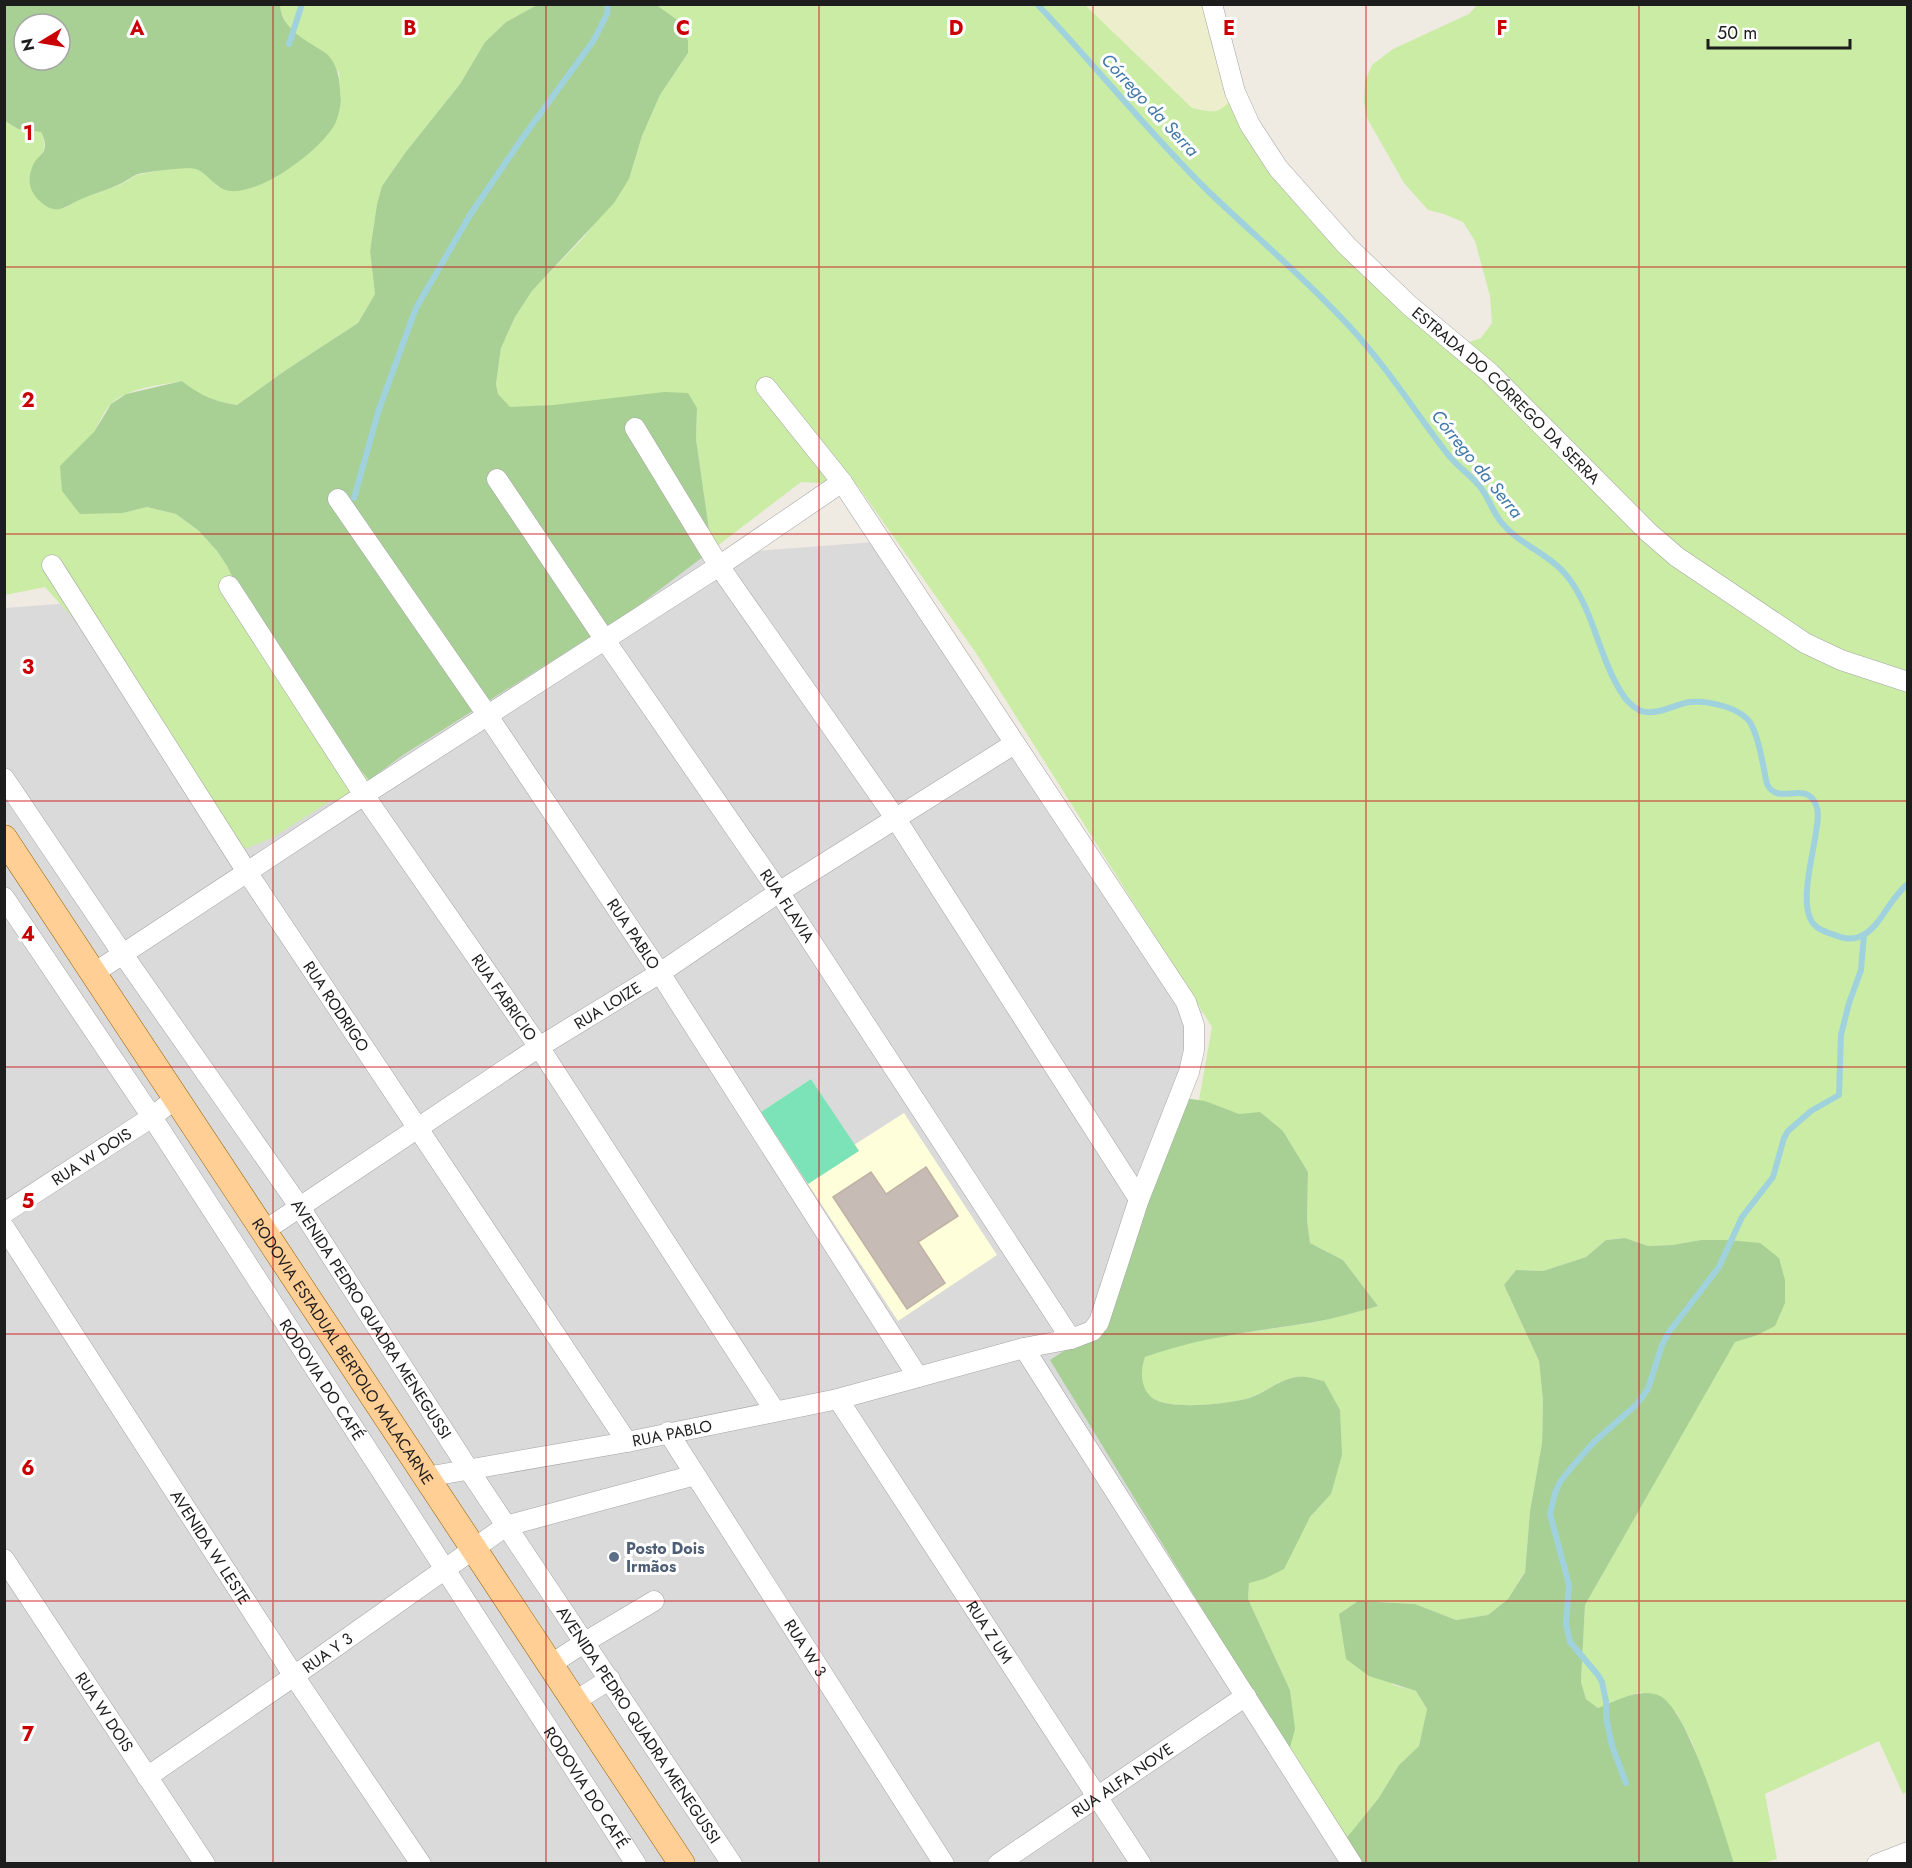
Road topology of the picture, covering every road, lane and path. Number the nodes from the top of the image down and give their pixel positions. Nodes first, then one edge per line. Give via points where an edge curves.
1 (1212, 4) edge
2 (766, 387) dead end
3 (635, 428) dead end
4 (497, 479) dead end
5 (842, 482) junction
6 (338, 499) dead end
7 (52, 565) dead end
8 (719, 566) junction
9 (229, 586) dead end
10 (605, 640) junction
11 (1908, 682) edge
12 (488, 716) junction
13 (1014, 744) junction
14 (4, 778) edge
15 (364, 795) junction
16 (896, 819) junction
17 (4, 838) edge
18 (247, 872) junction
19 (779, 892) junction
20 (4, 897) edge
21 (122, 953) junction
22 (94, 973) junction
23 (660, 973) junction
24 (539, 1047) junction
25 (176, 1098) junction
26 (152, 1117) junction
27 (418, 1127) junction
28 (1139, 1199) junction
29 (299, 1206) junction
30 (4, 1213) edge
31 (4, 1227) edge
32 (264, 1231) junction
33 (1071, 1339) junction
34 (1024, 1348) junction
35 (918, 1377) junction
36 (838, 1398) junction
37 (775, 1411) junction
38 (668, 1432) junction
39 (627, 1442) junction
40 (469, 1470) junction
41 (695, 1475) junction
42 (426, 1477) junction
43 (506, 1526) junction
44 (474, 1550) junction
45 (4, 1559) edge
46 (446, 1569) junction
47 (654, 1601) dead end
48 (585, 1642) junction
49 (550, 1665) junction
50 (294, 1676) junction
51 (610, 1679) junction
52 (1246, 1696) junction
53 (574, 1702) junction
54 (147, 1777) junction
55 (1097, 1796) junction
56 (1908, 1852) edge
57 (205, 1863) edge
58 (421, 1863) edge
59 (636, 1863) edge
60 (682, 1863) edge
61 (732, 1863) edge
62 (944, 1863) edge
63 (998, 1863) edge
64 (1141, 1863) edge
65 (1352, 1863) edge
66 (1877, 1863) edge

1 - 11 street, ESTRADA DO CÓRREGO DA SERRA via 1235,92 1250,125 1278,168 1347,246 1410,306 1490,373 1677,557 1805,643 1841,660
2 - 5 street, RUA PABLO
3 - 8 street
4 - 10 street, RUA FLAVIA
5 - 8 street
5 - 13 street, RUA PABLO
6 - 12 street, RUA PABLO
7 - 18 street, RUA RODRIGO
8 - 10 street
8 - 16 street
9 - 15 street, RUA FABRICIO
10 - 12 street
10 - 19 street, RUA FLAVIA
12 - 15 street
12 - 23 street, RUA PABLO
13 - 16 street, RUA LOIZE
13 - 28 street, RUA PABLO via 1186,1002 1194,1025 1189,1072
14 - 21 street, AVENIDA PEDRO QUADRA MENEGUSSI
15 - 18 street
15 - 24 street, RUA FABRICIO
16 - 19 street, RUA LOIZE
16 - 28 street
17 - 22 main road, RODOVIA ESTADUAL BERTOLO MALACARNE
18 - 21 street
18 - 27 street, RUA RODRIGO
19 - 23 street, RUA LOIZE
19 - 33 street, RUA FLAVIA
20 - 26 street, RODOVIA DO CAFÉ
21 - 22 street
21 - 29 street, AVENIDA PEDRO QUADRA MENEGUSSI
22 - 25 main road, RODOVIA ESTADUAL BERTOLO MALACARNE
23 - 24 street, RUA LOIZE
23 - 35 street, RUA PABLO
24 - 27 street, RUA LOIZE
24 - 37 street, RUA FABRICIO
25 - 26 street, RUA W DOIS
25 - 32 main road, RODOVIA ESTADUAL BERTOLO MALACARNE
26 - 30 street, RUA W DOIS
26 - 46 street, RODOVIA DO CAFÉ
27 - 29 street, RUA LOIZE
27 - 39 street, RUA RODRIGO
28 - 33 street, RUA PABLO via 1099,1323 1092,1331
29 - 32 street, RUA LOIZE
29 - 40 street, AVENIDA PEDRO QUADRA MENEGUSSI
31 - 50 street, AVENIDA W LESTE
32 - 42 main road, RODOVIA ESTADUAL BERTOLO MALACARNE
33 - 34 street, RUA PABLO
34 - 35 street, RUA PABLO
34 - 52 street
35 - 36 street, RUA PABLO
36 - 37 street, RUA PABLO
36 - 55 street, RUA Z UM
37 - 38 street, RUA PABLO
38 - 39 street, RUA PABLO
38 - 41 street, RUA W 3
39 - 40 street, RUA PABLO
40 - 42 street, RUA PABLO
40 - 43 street, AVENIDA PEDRO QUADRA MENEGUSSI
41 - 43 street
41 - 62 street, RUA W 3
42 - 44 main road, RODOVIA ESTADUAL BERTOLO MALACARNE
43 - 44 street, RUA Y 3
43 - 48 street, AVENIDA PEDRO QUADRA MENEGUSSI
44 - 46 street, RUA Y 3
44 - 49 main road, RODOVIA ESTADUAL BERTOLO MALACARNE
45 - 54 street, RUA W DOIS
46 - 50 street, RUA Y 3
46 - 59 street, RODOVIA DO CAFÉ
47 - 48 street
48 - 49 street
48 - 51 street, AVENIDA PEDRO QUADRA MENEGUSSI
49 - 53 main road, RODOVIA ESTADUAL BERTOLO MALACARNE
50 - 54 street, RUA Y 3
50 - 58 street, AVENIDA W LESTE
51 - 53 street
51 - 61 street, AVENIDA PEDRO QUADRA MENEGUSSI
52 - 55 street, RUA ALFA NOVE
52 - 65 street
53 - 60 main road, RODOVIA ESTADUAL BERTOLO MALACARNE
54 - 57 street, RUA W DOIS
55 - 63 street, RUA ALFA NOVE
55 - 64 street, RUA Z UM
56 - 66 street

